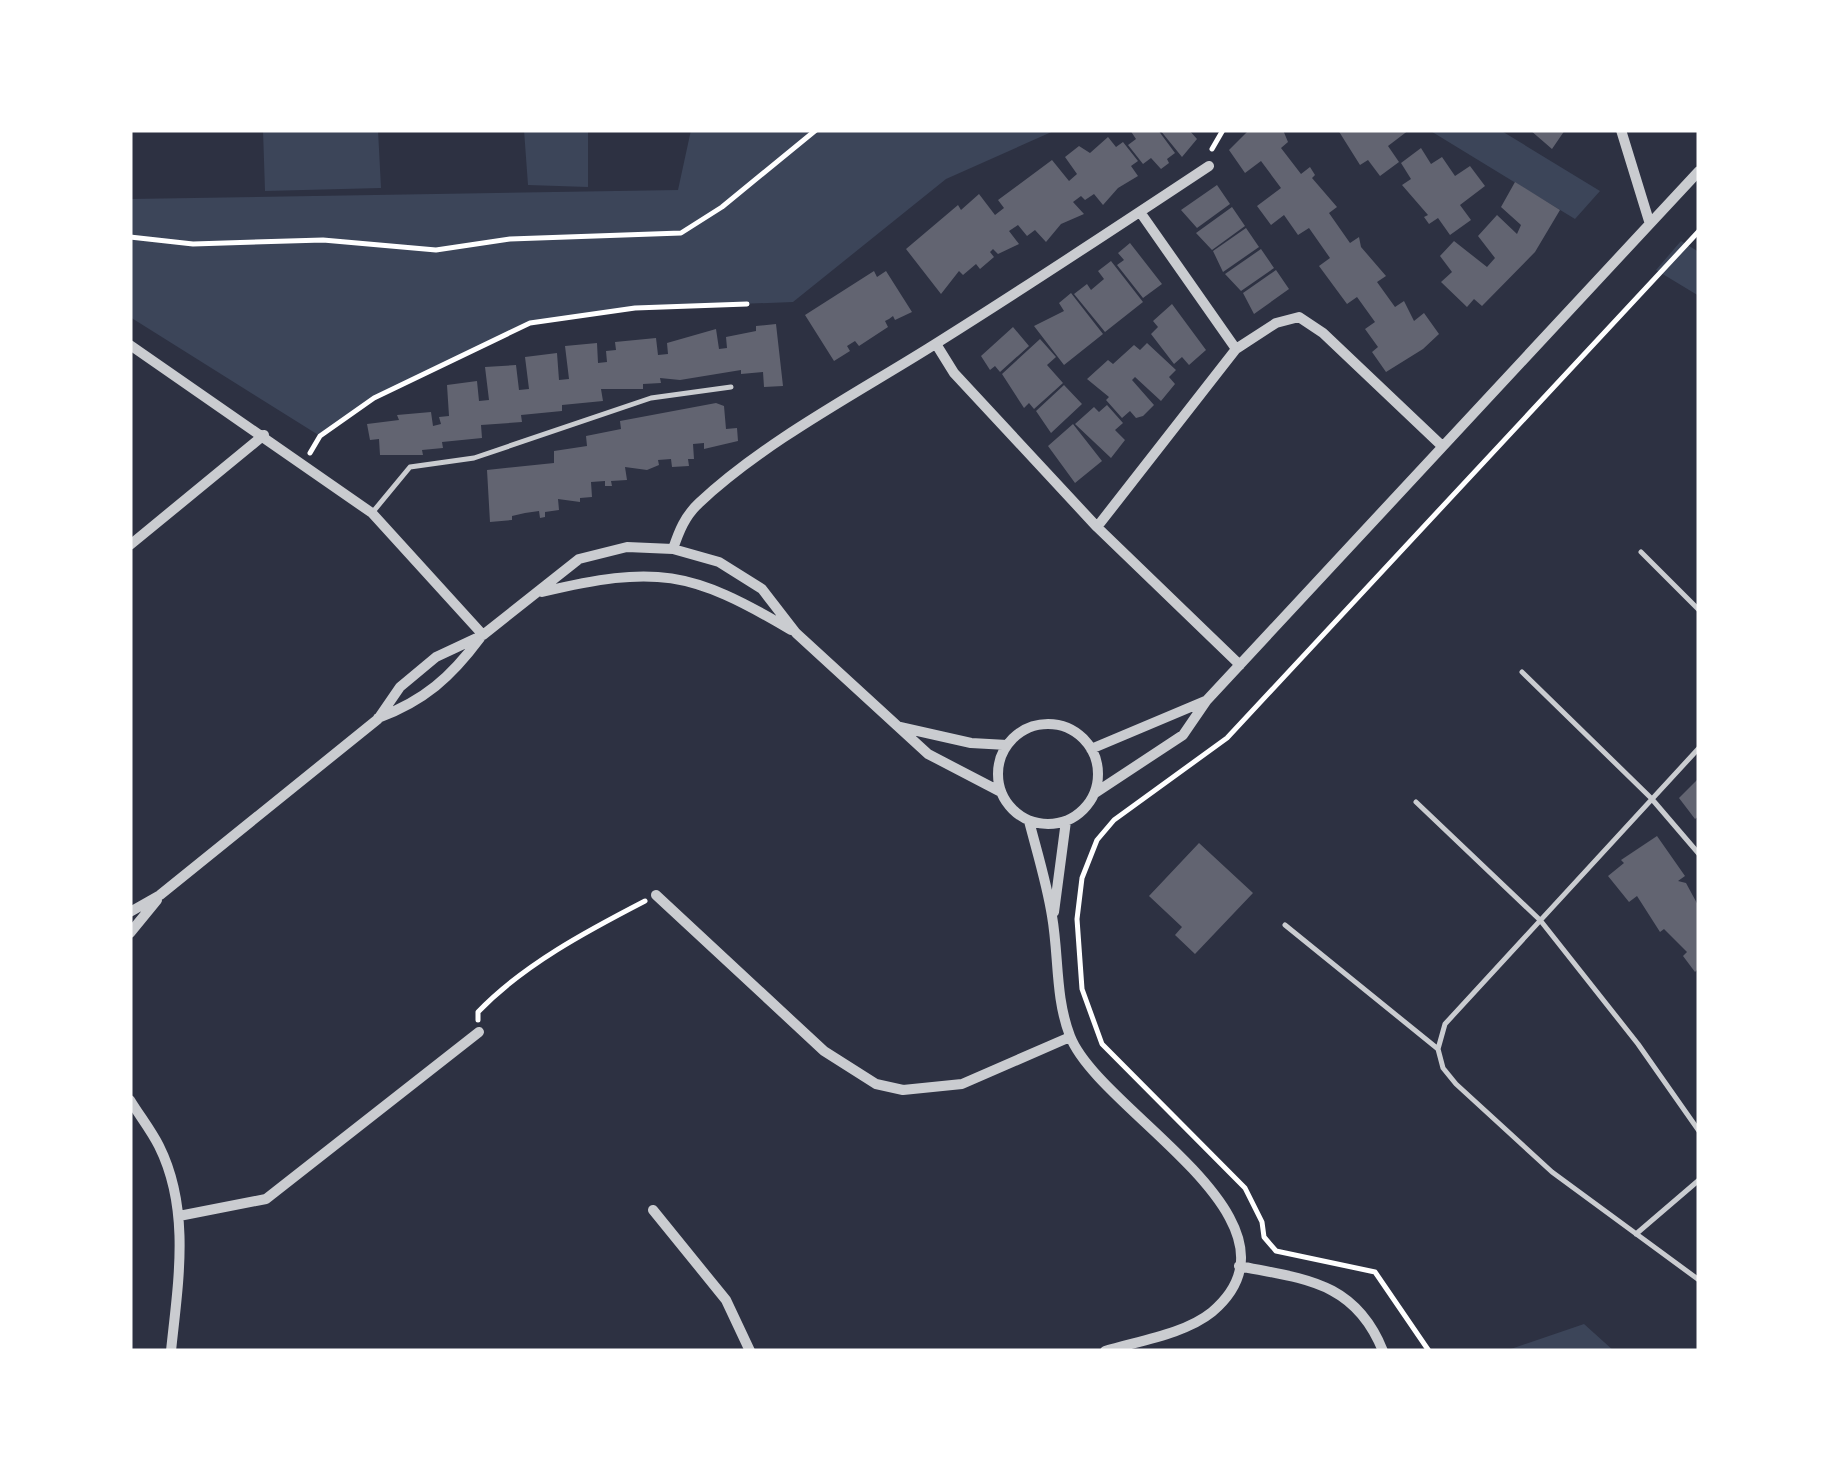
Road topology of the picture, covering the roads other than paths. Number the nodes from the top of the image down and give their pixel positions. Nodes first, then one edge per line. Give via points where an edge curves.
1 (1621, 130) edge
2 (1209, 166) dead end
3 (1699, 171) edge
4 (1140, 212) junction
5 (1649, 221) junction
6 (936, 344) junction
7 (130, 346) edge
8 (1236, 350) junction
9 (732, 387) dead end
10 (264, 435) junction
11 (1441, 446) junction
12 (372, 513) junction
13 (1097, 526) junction
14 (130, 544) edge
15 (673, 548) junction
16 (1641, 552) dead end
17 (539, 592) junction
18 (1699, 610) edge
19 (796, 632) junction
20 (483, 635) junction
21 (1240, 665) junction
22 (1522, 672) dead end
23 (1207, 700) junction
24 (378, 719) junction
25 (899, 727) junction
26 (1007, 746) junction
27 (1699, 748) edge
28 (1091, 749) junction
29 (1001, 792) junction
30 (1095, 794) junction
31 (1651, 798) junction
32 (1416, 802) dead end
33 (1029, 820) junction
34 (1066, 821) junction
35 (1699, 854) edge
36 (160, 895) junction
37 (656, 895) road end
38 (130, 912) edge
39 (1053, 918) junction
40 (1540, 920) junction
41 (1285, 925) dead end
42 (130, 933) edge
43 (479, 1032) road end
44 (1070, 1037) junction
45 (1438, 1049) junction
46 (131, 1101) edge
47 (1699, 1131) edge
48 (1699, 1180) edge
49 (653, 1210) dead end
50 (179, 1216) junction
51 (1636, 1234) junction
52 (1239, 1266) junction
53 (1699, 1280) edge
54 (171, 1351) edge
55 (750, 1351) edge
56 (1106, 1351) edge
57 (1383, 1351) edge

1 - 5 street
2 - 4 street
3 - 5 street
4 - 6 street
4 - 8 street
5 - 11 street
6 - 13 street via 954,373
6 - 15 street via 857,389 699,503
7 - 10 street
8 - 11 street via 1276,323 1300,317
8 - 13 street
9 - 12 lane via 651,398 474,458 410,468
10 - 12 street
10 - 14 street
11 - 21 street
12 - 20 street
13 - 21 street
15 - 17 street via 627,548 579,559
15 - 19 street via 719,562 762,588
16 - 18 lane
17 - 19 street via 632,574 664,575 717,589
17 - 20 street
19 - 25 street
20 - 24 street via 436,657 400,687
20 - 24 street via 454,673 414,705
21 - 23 street
22 - 31 lane
23 - 28 street
23 - 30 street via 1183,735
24 - 36 street
25 - 26 street
25 - 29 street via 928,754
26 - 28 street via 1043,724 1071,730
26 - 29 street via 1000,760
27 - 31 lane
28 - 30 street
29 - 33 street
30 - 34 street
31 - 35 lane
31 - 40 lane
32 - 40 lane
33 - 34 street
33 - 39 street
34 - 39 street
36 - 38 street
36 - 42 street
37 - 44 street via 824,1051 876,1084 902,1090 962,1084
39 - 44 street via 1057,986
40 - 45 lane via 1445,1024
40 - 47 lane
41 - 45 lane
43 - 50 street via 266,1199
44 - 52 street via 1092,1075 1226,1205 1238,1230
45 - 51 lane via 1443,1068 1504,1130
46 - 50 street via 159,1146
48 - 51 lane
49 - 55 street via 726,1300
50 - 54 street
51 - 53 lane
52 - 56 street via 1212,1312
52 - 57 street via 1335,1291 1358,1306

